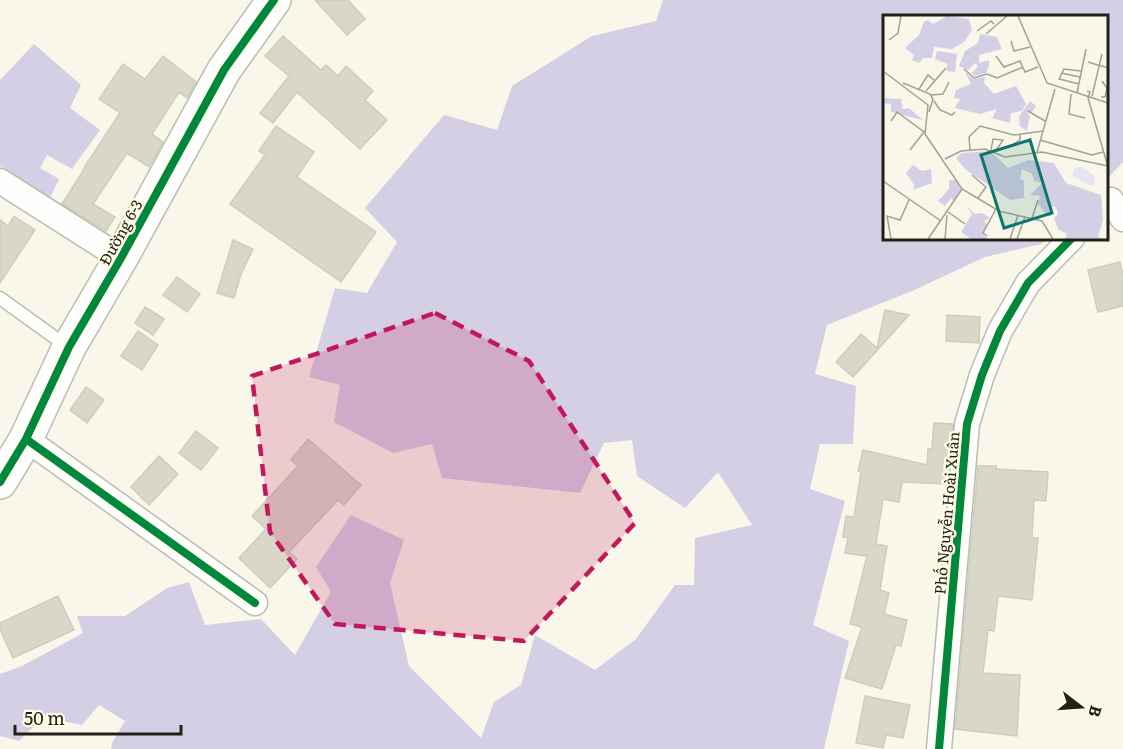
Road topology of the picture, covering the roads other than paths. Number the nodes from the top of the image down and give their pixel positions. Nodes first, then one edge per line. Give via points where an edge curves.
1 (274, 0) edge
2 (0, 181) edge
3 (1070, 240) edge
4 (122, 258) junction
5 (0, 298) edge
6 (69, 347) junction
7 (26, 439) junction
8 (0, 482) edge
9 (255, 603) dead end
10 (939, 749) edge

1 - 4 street, Đường 6-3 via 224,70
2 - 4 street
3 - 10 street, Phố Nguyễn Hoài Xuân via 1028,283 1000,331 967,424
4 - 6 street, Đường 6-3
5 - 6 lane
6 - 7 street, Đường 6-3
7 - 8 street, Đường 6-3
7 - 9 street

